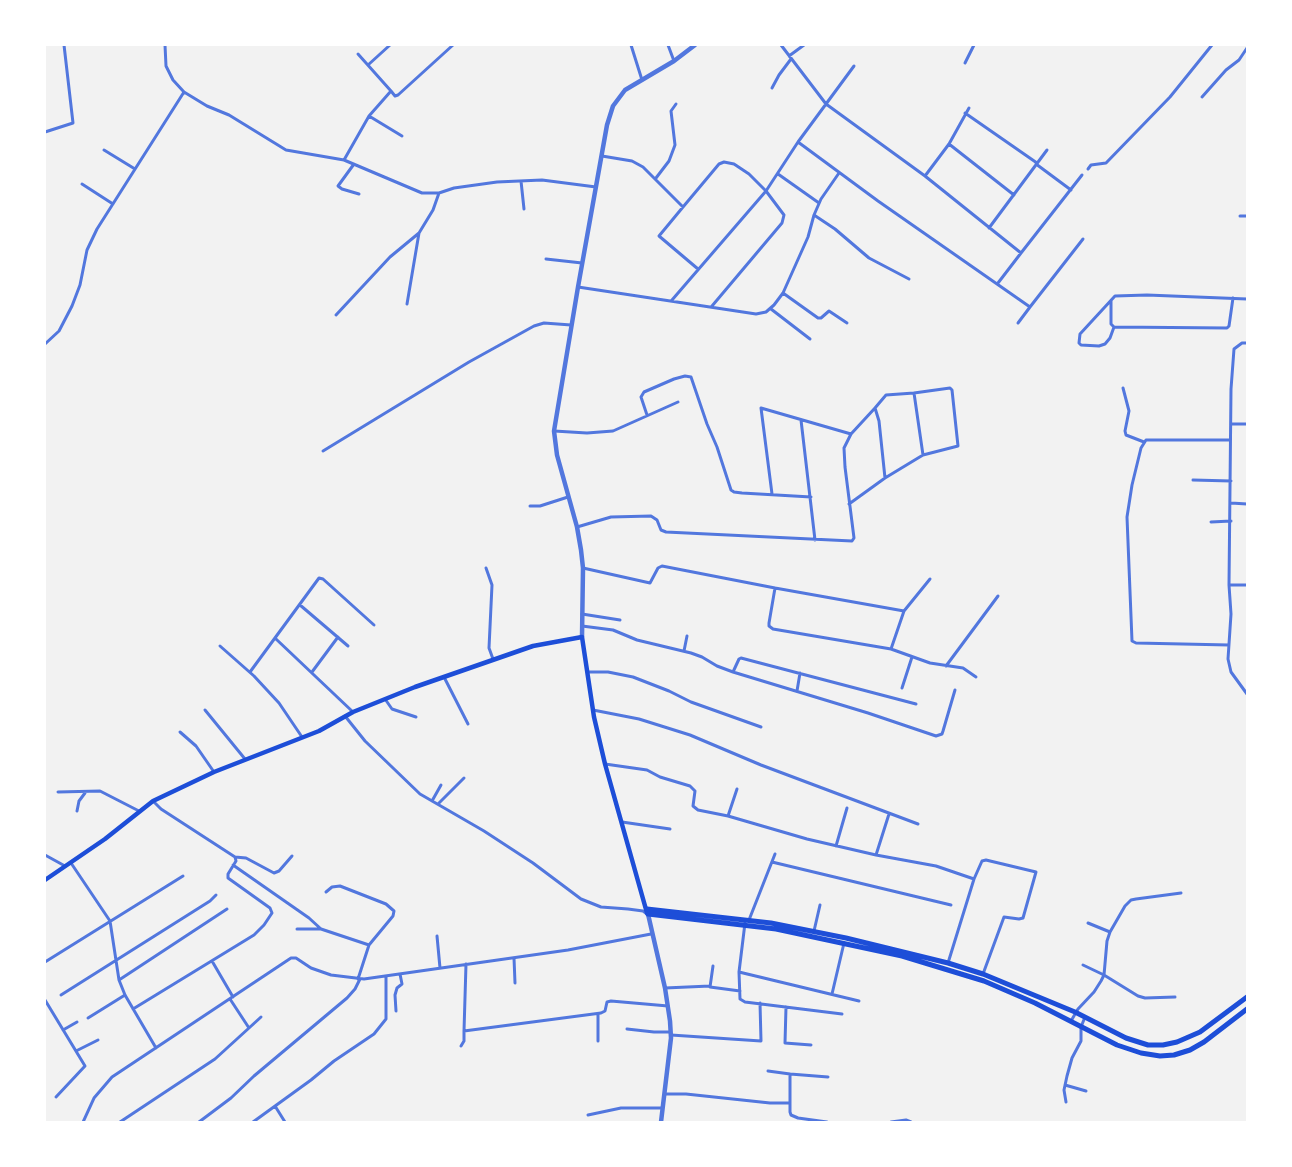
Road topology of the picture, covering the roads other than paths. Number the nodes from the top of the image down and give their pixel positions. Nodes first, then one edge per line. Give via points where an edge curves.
1 (64, 45) edge
2 (165, 45) edge
3 (390, 45) edge
4 (453, 45) edge
5 (631, 45) edge
6 (668, 45) edge
7 (695, 45) edge
8 (781, 45) edge
9 (804, 45) edge
10 (974, 45) edge
11 (1212, 45) edge
12 (1247, 48) edge
13 (358, 54) dead end
14 (790, 58) junction
15 (674, 61) junction
16 (964, 63) dead end
17 (368, 65) junction
18 (854, 66) dead end
19 (642, 80) junction
20 (772, 88) dead end
21 (391, 91) junction
22 (184, 92) junction
23 (1202, 97) dead end
24 (676, 104) dead end
25 (826, 104) junction
26 (969, 108) dead end
27 (965, 113) junction
28 (369, 116) junction
29 (45, 132) edge
30 (402, 136) dead end
31 (798, 142) junction
32 (949, 144) junction
33 (104, 150) dead end
34 (1047, 150) dead end
35 (602, 156) junction
36 (344, 160) junction
37 (354, 164) junction
38 (1037, 164) junction
39 (135, 169) junction
40 (1088, 169) dead end
41 (839, 173) junction
42 (778, 174) junction
43 (1082, 175) dead end
44 (925, 176) junction
45 (656, 178) junction
46 (521, 181) junction
47 (82, 184) dead end
48 (596, 187) junction
49 (1071, 190) junction
50 (766, 191) junction
51 (439, 193) junction
52 (359, 194) dead end
53 (1014, 195) junction
54 (819, 203) junction
55 (112, 204) junction
56 (683, 207) junction
57 (524, 209) dead end
58 (814, 215) junction
59 (1240, 216) dead end
60 (1247, 216) edge
61 (989, 228) junction
62 (418, 233) junction
63 (1083, 239) dead end
64 (1021, 253) junction
65 (546, 259) dead end
66 (582, 263) junction
67 (698, 269) junction
68 (909, 279) dead end
69 (998, 283) junction
70 (578, 286) junction
71 (783, 293) junction
72 (1233, 298) junction
73 (1247, 299) edge
74 (672, 300) junction
75 (1111, 301) junction
76 (407, 304) dead end
77 (712, 306) junction
78 (1030, 307) junction
79 (770, 309) junction
80 (336, 315) dead end
81 (847, 323) dead end
82 (1018, 323) dead end
83 (571, 325) junction
84 (1114, 327) junction
85 (810, 339) dead end
86 (1247, 343) edge
87 (45, 344) edge
88 (1123, 388) dead end
89 (914, 393) junction
90 (678, 402) dead end
91 (875, 408) junction
92 (647, 415) junction
93 (801, 420) junction
94 (1232, 424) junction
95 (1247, 424) edge
96 (554, 431) junction
97 (851, 434) junction
98 (1230, 440) junction
99 (1144, 442) junction
100 (324, 451) dead end
101 (923, 455) junction
102 (885, 478) junction
103 (1193, 480) dead end
104 (1231, 481) junction
105 (772, 494) junction
106 (568, 497) junction
107 (811, 497) junction
108 (1231, 503) junction
109 (850, 504) junction
110 (1247, 504) edge
111 (530, 506) dead end
112 (1231, 521) junction
113 (1211, 522) dead end
114 (577, 527) junction
115 (815, 540) junction
116 (486, 568) dead end
117 (583, 568) junction
118 (930, 580) dead end
119 (1229, 585) junction
120 (1247, 586) edge
121 (775, 588) junction
122 (998, 596) dead end
123 (300, 605) junction
124 (904, 611) junction
125 (581, 614) junction
126 (620, 620) dead end
127 (374, 626) dead end
128 (581, 626) junction
129 (687, 636) dead end
130 (338, 637) junction
131 (582, 637) junction
132 (276, 639) junction
133 (1229, 645) junction
134 (220, 646) dead end
135 (348, 646) dead end
136 (891, 649) junction
137 (684, 651) junction
138 (912, 657) junction
139 (493, 659) junction
140 (946, 666) junction
141 (250, 672) junction
142 (312, 672) junction
143 (588, 672) junction
144 (733, 672) junction
145 (800, 674) junction
146 (444, 676) junction
147 (976, 677) dead end
148 (902, 688) dead end
149 (955, 690) dead end
150 (796, 691) junction
151 (1247, 694) edge
152 (384, 698) junction
153 (916, 704) dead end
154 (205, 710) dead end
155 (593, 710) junction
156 (353, 712) junction
157 (346, 716) junction
158 (416, 717) dead end
159 (468, 724) dead end
160 (761, 727) dead end
161 (180, 732) dead end
162 (302, 737) junction
163 (245, 759) junction
164 (604, 764) junction
165 (214, 772) junction
166 (464, 778) dead end
167 (441, 785) dead end
168 (737, 789) dead end
169 (58, 792) dead end
170 (85, 792) junction
171 (153, 801) junction
172 (432, 801) junction
173 (438, 804) junction
174 (847, 808) dead end
175 (140, 811) junction
176 (77, 812) dead end
177 (889, 814) junction
178 (728, 816) junction
179 (622, 822) junction
180 (918, 824) dead end
181 (670, 828) dead end
182 (836, 846) junction
183 (775, 854) dead end
184 (45, 855) edge
185 (876, 855) junction
186 (292, 856) dead end
187 (235, 857) junction
188 (772, 862) junction
189 (71, 863) junction
190 (233, 865) junction
191 (65, 866) junction
192 (183, 876) dead end
193 (974, 879) junction
194 (45, 880) edge
195 (326, 892) dead end
196 (1181, 893) dead end
197 (216, 895) dead end
198 (820, 905) dead end
199 (951, 905) dead end
200 (227, 910) dead end
201 (646, 911) junction
202 (110, 920) junction
203 (746, 921) junction
204 (1088, 924) dead end
205 (297, 929) dead end
206 (321, 929) junction
207 (814, 931) junction
208 (1110, 932) junction
209 (652, 934) junction
210 (437, 936) dead end
211 (844, 943) junction
212 (369, 945) junction
213 (514, 958) junction
214 (116, 960) junction
215 (212, 961) junction
216 (45, 962) edge
217 (948, 963) junction
218 (466, 964) junction
219 (1084, 965) dead end
220 (713, 966) dead end
221 (440, 968) junction
222 (739, 972) junction
223 (400, 974) junction
224 (983, 974) junction
225 (1104, 975) junction
226 (386, 977) junction
227 (359, 979) junction
228 (119, 980) junction
229 (515, 983) dead end
230 (710, 986) junction
231 (665, 988) junction
232 (740, 992) junction
233 (832, 994) junction
234 (61, 995) dead end
235 (125, 996) junction
236 (1175, 997) dead end
237 (1247, 997) edge
238 (232, 998) junction
239 (45, 1000) edge
240 (860, 1001) dead end
241 (760, 1004) junction
242 (668, 1006) junction
243 (786, 1007) junction
244 (133, 1009) junction
245 (1247, 1009) edge
246 (396, 1011) dead end
247 (1075, 1012) junction
248 (598, 1014) junction
249 (842, 1014) dead end
250 (261, 1017) dead end
251 (1085, 1017) junction
252 (88, 1018) dead end
253 (77, 1022) dead end
254 (1071, 1022) junction
255 (1081, 1027) junction
256 (249, 1028) junction
257 (627, 1029) dead end
258 (63, 1030) junction
259 (464, 1031) junction
260 (671, 1033) junction
261 (98, 1040) dead end
262 (598, 1041) dead end
263 (811, 1045) dead end
264 (460, 1046) dead end
265 (156, 1048) junction
266 (76, 1051) junction
267 (768, 1071) dead end
268 (790, 1074) junction
269 (828, 1077) dead end
270 (1065, 1085) junction
271 (1086, 1091) dead end
272 (664, 1094) junction
273 (56, 1097) dead end
274 (1066, 1102) dead end
275 (790, 1103) junction
276 (275, 1106) junction
277 (662, 1108) junction
278 (588, 1115) dead end
279 (83, 1122) edge
280 (120, 1122) edge
281 (199, 1122) edge
282 (253, 1122) edge
283 (285, 1122) edge
284 (661, 1122) edge
285 (827, 1122) edge
286 (891, 1122) edge
287 (911, 1122) edge

1 - 29 street via 73,123
2 - 22 street via 166,66
3 - 17 street
4 - 21 street via 398,95
5 - 19 street
6 - 15 street
7 - 15 street
8 - 14 street
9 - 14 street
10 - 16 street
11 - 40 street via 1170,97 1106,163 1091,165
12 - 23 street
13 - 17 street
14 - 20 street
14 - 25 street
15 - 19 street
17 - 21 street
18 - 25 street
19 - 35 street via 625,90 613,106
21 - 28 street
22 - 36 street via 286,150
22 - 39 street
24 - 45 street via 671,110 675,145 669,162
25 - 31 street
25 - 44 street
26 - 27 street
27 - 32 street
27 - 38 street
28 - 30 street
28 - 36 street
31 - 41 street
31 - 42 street
32 - 44 street
32 - 53 street
33 - 39 street
34 - 38 street
35 - 45 street via 632,161
35 - 48 street
36 - 37 street
37 - 51 street via 415,191
37 - 52 street via 338,186
38 - 49 street
38 - 53 street
39 - 55 street
41 - 54 street
41 - 69 street
42 - 50 street
42 - 54 street
43 - 49 street
44 - 61 street
45 - 56 street
46 - 48 street via 549,180
46 - 51 street via 480,184
46 - 57 street
47 - 55 street
48 - 66 street
49 - 64 street
50 - 56 street via 741,167 724,162
50 - 67 street
50 - 77 street via 784,215 784,220
51 - 62 street via 433,210
53 - 61 street
54 - 58 street
55 - 87 street via 91,239 77,294 67,318 56,335
56 - 67 street via 659,236
58 - 68 street via 869,258
58 - 71 street via 808,237
59 - 60 street
61 - 64 street
62 - 76 street
62 - 80 street via 390,257
63 - 78 street
64 - 69 street
65 - 66 street
66 - 70 street
67 - 74 street
69 - 78 street
70 - 74 street
70 - 83 street
71 - 79 street
71 - 81 street via 818,318 829,310
72 - 73 street
72 - 75 street via 1147,295 1115,296
72 - 84 street via 1227,328
74 - 77 street
75 - 84 street via 1111,324
75 - 84 street via 1080,334 1079,343 1105,344
77 - 79 street via 756,314
78 - 82 street
79 - 85 street
83 - 96 street
83 - 100 street via 544,323 534,326
86 - 94 street via 1239,345 1233,352
88 - 99 street via 1129,410 1126,435
89 - 91 street via 886,395
89 - 101 street
89 - 101 street via 948,387 952,390 959,445
90 - 92 street
91 - 97 street
91 - 102 street
92 - 96 street via 614,431 588,434
92 - 105 street via 642,395 647,390 674,379 691,377 734,492
93 - 97 street
93 - 105 street via 761,408
93 - 107 street
94 - 95 street
94 - 98 street
96 - 106 street
97 - 109 street via 844,448
98 - 99 street
98 - 104 street
99 - 133 street via 1127,517 1132,639 1136,643
101 - 102 street
102 - 109 street
103 - 104 street
104 - 108 street
105 - 107 street
106 - 111 street
106 - 114 street
107 - 115 street
108 - 110 street
108 - 112 street
109 - 115 street via 852,541
112 - 113 street
112 - 119 street
114 - 115 street via 611,517 651,516 656,518 663,531
114 - 117 street
116 - 139 street via 492,584 489,648
117 - 121 street via 650,583 662,566
117 - 125 street
118 - 124 street
119 - 120 street
119 - 133 street
121 - 124 street
121 - 136 street via 770,628
122 - 140 street
123 - 127 street via 321,578
123 - 130 street
123 - 132 street
124 - 136 street
125 - 126 street
125 - 128 street
128 - 131 street
128 - 137 street via 613,630 637,640
129 - 137 street
130 - 135 street
130 - 142 street
131 - 139 main road via 533,646
131 - 143 main road
132 - 141 street
132 - 142 street
133 - 151 street via 1228,666
134 - 141 street
136 - 138 street
137 - 144 street
138 - 140 street
138 - 148 street
139 - 146 main road
140 - 147 street via 963,668
141 - 162 street via 283,708
142 - 156 street
143 - 155 main road
143 - 160 street via 633,677
144 - 145 street via 741,658
144 - 150 street
145 - 150 street
145 - 153 street
146 - 152 main road
146 - 159 street
149 - 150 street via 939,736
152 - 156 main road
152 - 158 street via 392,709
154 - 163 street
155 - 164 main road
155 - 177 street via 639,719 690,735
156 - 157 main road
157 - 162 main road
157 - 172 street via 372,749 415,790
161 - 165 street via 196,746
162 - 163 main road
163 - 165 main road
164 - 178 street via 647,770 690,786 694,791 695,809
164 - 179 main road
165 - 171 main road
166 - 173 street
167 - 172 street
168 - 178 street
169 - 170 street
170 - 175 street via 100,791
170 - 176 street
171 - 175 main road
171 - 187 street
172 - 173 street
173 - 201 street via 484,831 581,900 601,906
174 - 182 street
175 - 189 main road
177 - 180 street
177 - 185 street
178 - 182 street
179 - 181 street
179 - 201 main road
182 - 185 street
183 - 188 street
184 - 191 street
185 - 193 street via 936,866
186 - 187 street via 276,873 246,858
187 - 190 street
188 - 199 street
188 - 203 street
189 - 191 main road
189 - 202 street
190 - 206 street
190 - 215 street via 228,878 270,908 272,913 254,935
191 - 194 main road
192 - 202 street
193 - 217 street
193 - 224 street via 980,863 986,860 1036,872 1023,918 1004,917
195 - 212 street via 332,886 340,886 386,904 394,911
196 - 208 street via 1131,900
197 - 214 street
198 - 207 street
200 - 228 street
201 - 203 main road
201 - 209 street
202 - 214 street
202 - 216 street
203 - 207 main road
203 - 211 main road
203 - 222 street
204 - 208 street
205 - 206 street
206 - 212 street
207 - 217 main road
208 - 225 street
209 - 213 street
209 - 231 street
210 - 221 street
211 - 233 street
211 - 254 main road via 966,975 1036,1003
212 - 227 street
213 - 218 street
213 - 229 street
214 - 228 street
214 - 234 street
215 - 238 street
215 - 244 street
217 - 224 main road
218 - 221 street
218 - 259 street
219 - 225 street
220 - 230 street
221 - 223 street
222 - 232 street
222 - 233 street
223 - 226 street
223 - 246 street via 402,984 394,994
224 - 247 main road
225 - 236 street via 1138,996
225 - 247 street via 1094,992
226 - 227 street
226 - 276 street via 386,1019 379,1029
227 - 238 street via 320,971 294,958
227 - 281 street via 355,989 341,1003
228 - 235 street
230 - 231 street
230 - 232 street
231 - 242 street
232 - 241 street via 742,1001
233 - 240 street
235 - 244 street
235 - 252 street
237 - 251 main road via 1203,1030 1163,1046 1146,1045 1126,1038
238 - 256 street
238 - 265 street
239 - 258 street
241 - 243 street
241 - 260 street via 761,1041
242 - 248 street via 611,1000 606,1003 604,1012
242 - 260 street
243 - 249 street
243 - 263 street via 785,1043
244 - 265 street
245 - 255 main road via 1204,1042 1174,1055 1138,1052
247 - 251 main road
247 - 254 street
248 - 259 street
248 - 262 street
250 - 256 street
251 - 255 street
253 - 258 street
254 - 255 main road
255 - 270 street via 1081,1040
256 - 280 street via 215,1059
257 - 260 street
258 - 266 street
259 - 264 street via 464,1041
260 - 272 street
261 - 266 street
265 - 279 street via 102,1087
266 - 273 street via 85,1067
267 - 268 street
268 - 269 street
268 - 275 street
270 - 271 street
270 - 274 street
272 - 275 street
272 - 277 street
275 - 285 street via 794,1117
276 - 282 street
276 - 283 street
277 - 278 street via 621,1108
277 - 284 street
286 - 287 street

